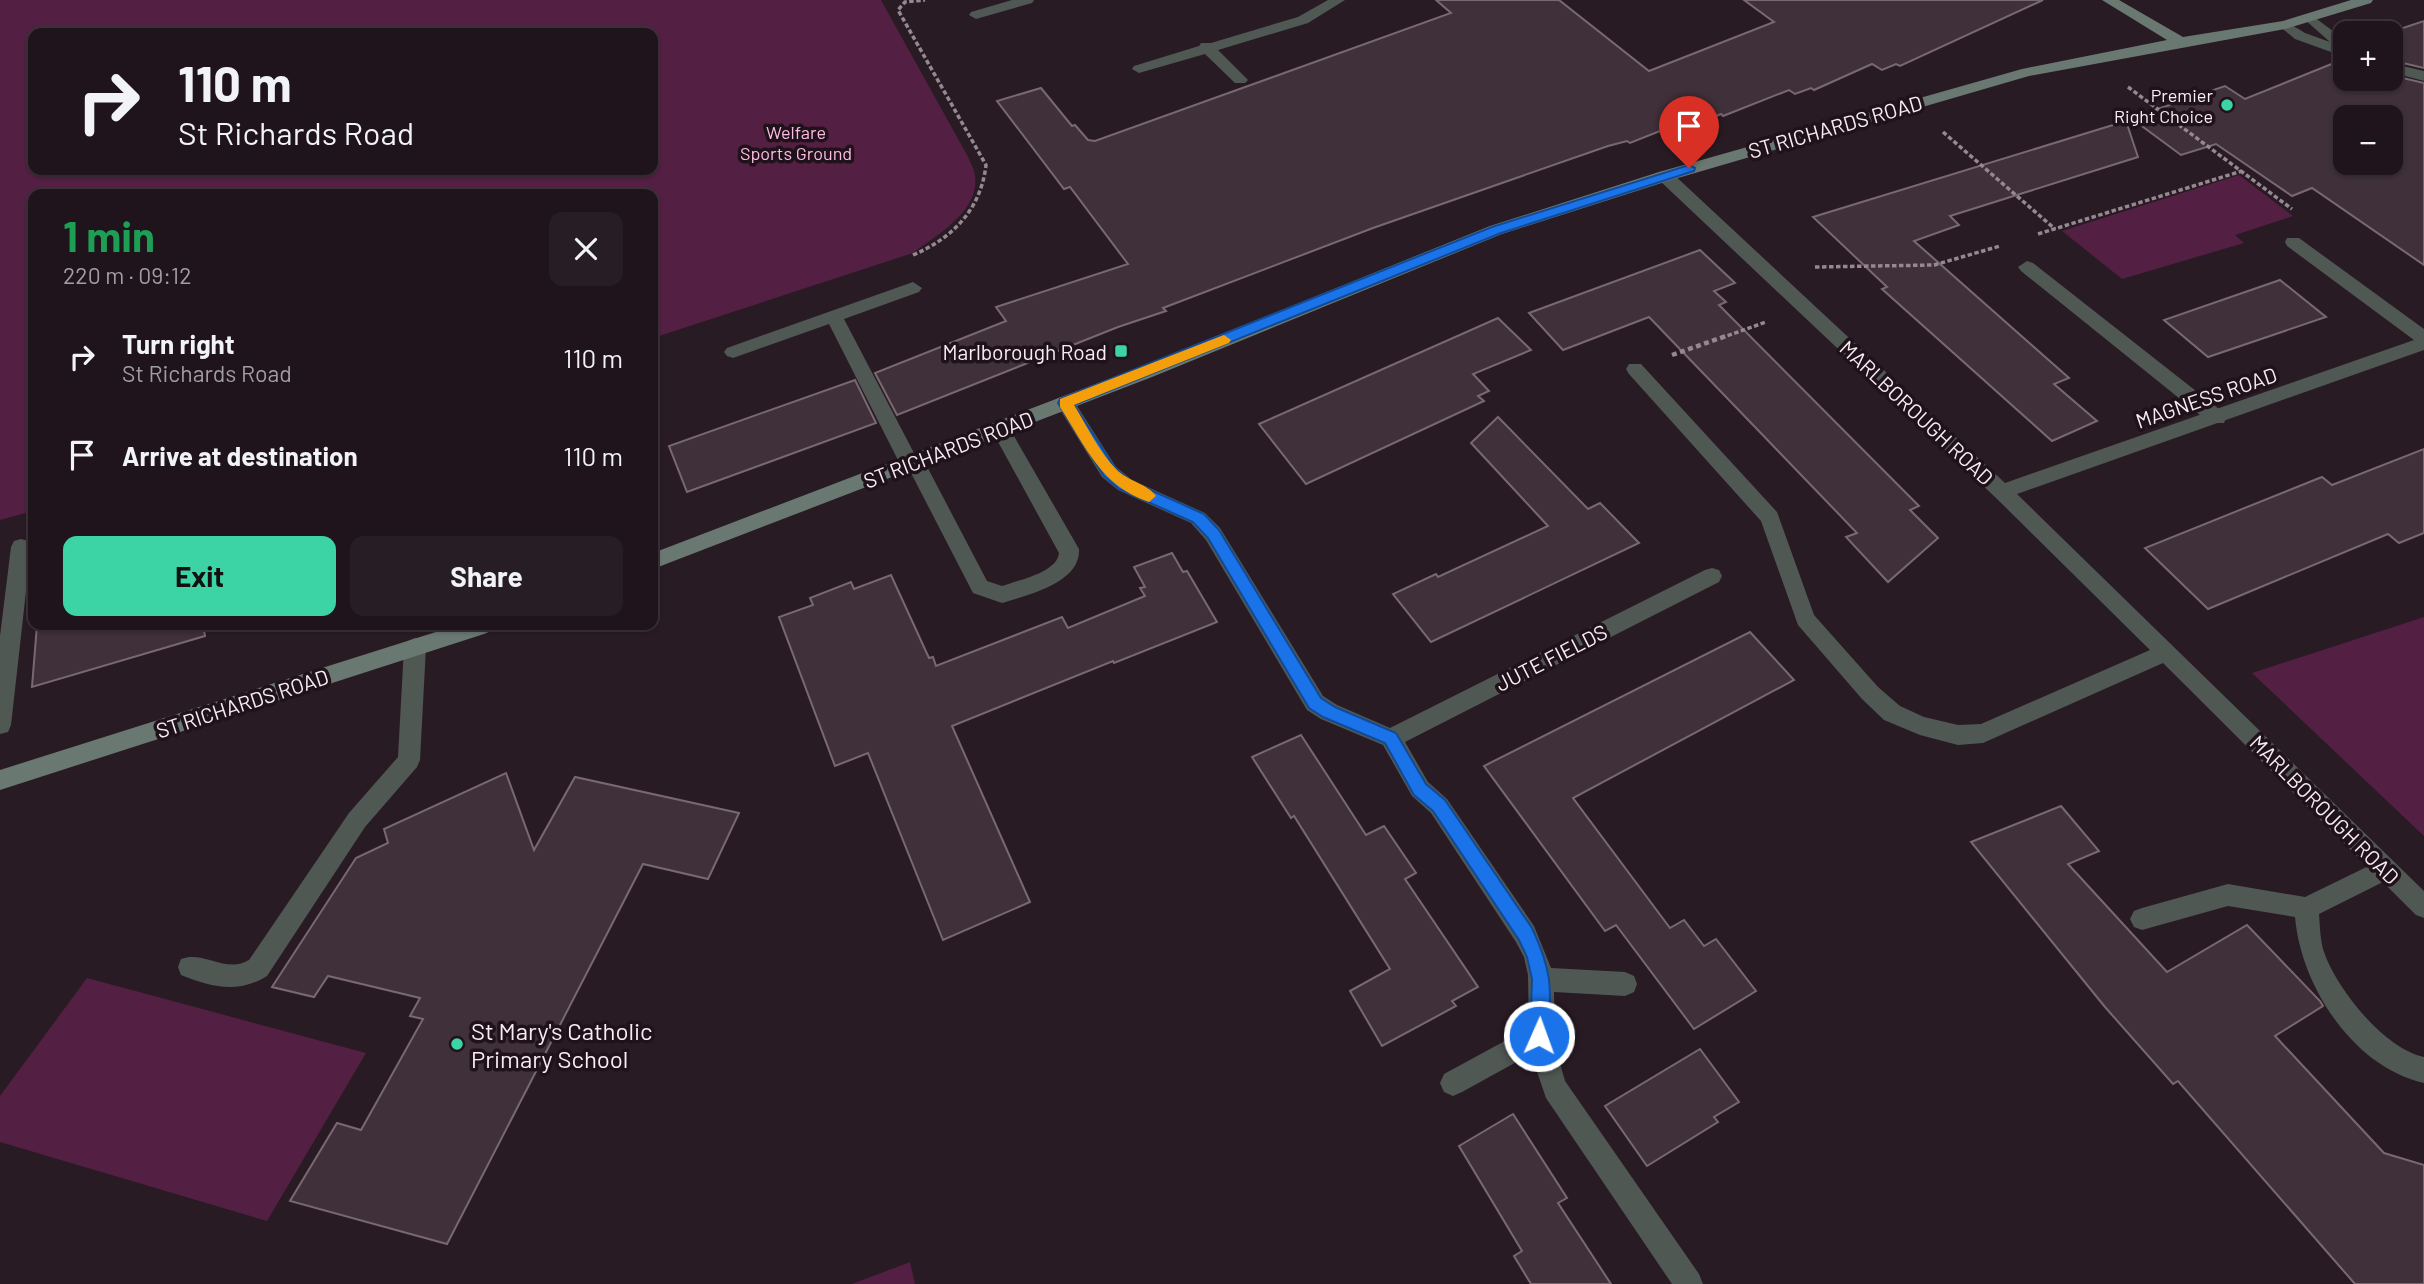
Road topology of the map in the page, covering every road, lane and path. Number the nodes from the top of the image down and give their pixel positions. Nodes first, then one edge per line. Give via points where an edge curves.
1 (925, 0) edge
2 (1027, 0) edge
3 (1338, 0) edge
4 (2109, 0) edge
5 (2366, 0) edge
6 (976, 15) dead end
7 (2309, 18) junction
8 (2285, 25) junction
9 (2333, 37) edge
10 (2181, 42) junction
11 (1206, 46) junction
12 (2333, 48) edge
13 (2089, 59) junction
14 (1139, 69) dead end
15 (2403, 70) edge
16 (2424, 76) edge
17 (1240, 80) dead end
18 (1911, 103) junction
19 (2242, 172) junction
20 (1665, 176) junction
21 (2301, 216) dead end
22 (2054, 229) junction
23 (2028, 237) dead end
24 (2293, 242) dead end
25 (2002, 245) dead end
26 (909, 257) dead end
27 (2027, 267) dead end
28 (1764, 268) junction
29 (913, 288) dead end
30 (1806, 308) junction
31 (834, 316) junction
32 (2424, 340) edge
33 (733, 352) dead end
34 (1635, 369) joint
35 (1065, 403) junction
36 (2217, 418) junction
37 (1000, 429) junction
38 (913, 463) junction
39 (2003, 492) junction
40 (18, 547) edge
41 (658, 559) edge
42 (1712, 576) dead end
43 (468, 630) edge
44 (415, 647) junction
45 (2166, 652) junction
46 (0, 725) edge
47 (1391, 738) junction
48 (0, 780) edge
49 (2385, 869) junction
50 (2424, 907) edge
51 (2306, 908) junction
52 (2142, 919) dead end
53 (190, 967) dead end
54 (1542, 979) junction
55 (1625, 984) dead end
56 (1539, 1036) junction
57 (2424, 1070) edge
58 (1452, 1083) dead end
59 (1689, 1284) edge

1 - 26 path via 905,2 898,10 986,165 986,179 970,212 934,244
2 - 6 street
3 - 11 street via 1303,20
4 - 10 street
5 - 7 street, ST RICHARDS ROAD
7 - 8 street, ST RICHARDS ROAD
7 - 9 street
8 - 10 street, ST RICHARDS ROAD
8 - 12 street
10 - 13 street, ST RICHARDS ROAD
11 - 14 street
11 - 17 street
13 - 18 street, ST RICHARDS ROAD
13 - 19 path
15 - 16 street
18 - 20 street, ST RICHARDS ROAD
18 - 22 path
19 - 21 path
19 - 22 path
20 - 28 street, MARLBOROUGH ROAD
20 - 35 street, ST RICHARDS ROAD via 1496,230
22 - 23 path
24 - 32 street, MAGNESS ROAD
25 - 28 path via 1934,265
27 - 36 street
28 - 30 street, MARLBOROUGH ROAD
29 - 31 street
30 - 34 path
30 - 39 street, MARLBOROUGH ROAD
31 - 33 street
31 - 38 street
32 - 36 street, MAGNESS ROAD
34 - 45 street via 1770,517 1805,619 1892,713 1958,736 1983,733
35 - 37 street, ST RICHARDS ROAD
35 - 47 street via 1110,472 1125,485 1198,518 1213,534 1315,703
36 - 39 street, MAGNESS ROAD
37 - 38 street, ST RICHARDS ROAD
37 - 38 street via 1070,556 1057,573 1002,595 980,587
38 - 41 street, ST RICHARDS ROAD
39 - 45 street, MARLBOROUGH ROAD
40 - 46 street
42 - 47 street, JUTE FIELDS
43 - 44 street, ST RICHARDS ROAD
44 - 48 street, ST RICHARDS ROAD
44 - 53 street via 409,760 357,820 258,968 247,977 232,979
45 - 49 street, MARLBOROUGH ROAD
47 - 54 street via 1420,789 1439,806 1525,934
49 - 50 street, MARLBOROUGH ROAD
49 - 51 street
51 - 52 street via 2228,895
51 - 57 street via 2311,951 2328,989 2373,1043 2393,1058
54 - 55 street
54 - 56 street
56 - 58 street
56 - 59 street via 1555,1089

